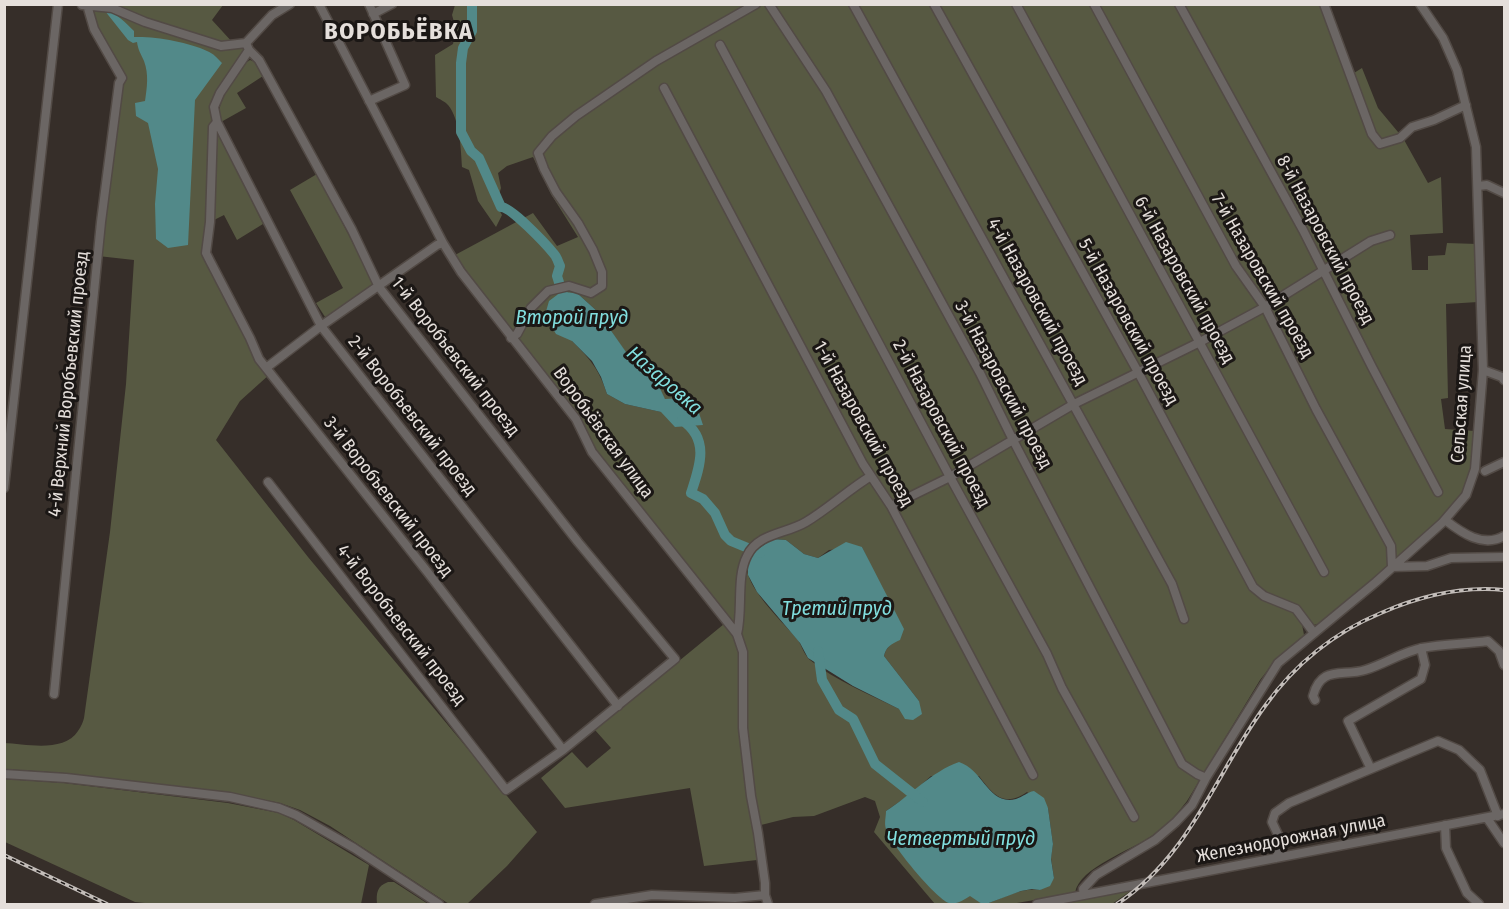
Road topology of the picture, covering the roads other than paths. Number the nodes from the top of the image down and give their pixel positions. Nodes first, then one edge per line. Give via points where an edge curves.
1 (58, 4) edge
2 (290, 4) edge
3 (319, 4) edge
4 (369, 4) edge
5 (392, 4) edge
6 (756, 4) edge
7 (768, 4) edge
8 (853, 4) edge
9 (934, 4) edge
10 (1016, 4) edge
11 (1094, 4) edge
12 (1179, 4) edge
13 (1324, 4) edge
14 (1420, 4) edge
15 (85, 5) edge
16 (373, 14) junction
17 (720, 45) dead end
18 (247, 46) junction
19 (664, 88) dead end
20 (369, 101) junction
21 (1466, 105) junction
22 (217, 122) junction
23 (1478, 186) junction
24 (1504, 193) edge
25 (1390, 235) dead end
26 (443, 243) junction
27 (1324, 270) junction
28 (379, 287) junction
29 (1265, 306) junction
30 (321, 326) junction
31 (511, 338) junction
32 (1200, 342) junction
33 (266, 368) junction
34 (1483, 370) junction
35 (1138, 372) junction
36 (1504, 380) edge
37 (1074, 404) junction
38 (1013, 440) junction
39 (1504, 462) edge
40 (1485, 471) dead end
41 (871, 476) junction
42 (950, 477) junction
43 (268, 482) dead end
44 (4, 488) edge
45 (1438, 492) dead end
46 (891, 506) junction
47 (1445, 520) junction
48 (1504, 536) edge
49 (1504, 557) edge
50 (1392, 567) junction
51 (1324, 572) dead end
52 (1184, 619) dead end
53 (1314, 633) junction
54 (737, 634) junction
55 (1421, 648) junction
56 (1504, 665) edge
57 (54, 694) dead end
58 (1316, 700) dead end
59 (618, 706) junction
60 (563, 750) junction
61 (1370, 768) junction
62 (4, 774) edge
63 (1033, 776) dead end
64 (1206, 778) junction
65 (1501, 815) edge
66 (1134, 818) dead end
67 (1487, 818) junction
68 (1445, 825) junction
69 (1504, 843) edge
70 (1276, 858) junction
71 (765, 895) junction
72 (1084, 896) junction
73 (439, 904) edge
74 (595, 904) edge
75 (768, 904) edge
76 (1037, 904) edge
77 (1479, 904) edge

1 - 44 street
2 - 18 street via 272,15
3 - 20 street, Воробьёвская улица
4 - 16 street
5 - 16 street
6 - 31 street via 656,61 576,116 538,153 556,192 593,250 603,272 602,286 591,292 569,286 548,291
7 - 38 street, 3-й Назаровский проезд via 826,91
8 - 37 street, 4-й Назаровский проезд
9 - 35 street, 5-й Назаровский проезд
10 - 32 street, 6-й Назаровский проезд
11 - 29 street, 7-й Назаровский проезд via 1236,266
12 - 27 street, 8-й Назаровский проезд
13 - 21 street via 1372,134 1380,144
14 - 21 street, Сельская улица via 1443,38
15 - 18 street via 112,8 221,46
15 - 57 street, 4-й Верхний Воробъевский проезд via 122,78 101,222
16 - 20 street via 405,85
17 - 42 street, 2-й Назаровский проезд
18 - 22 street via 214,108
18 - 28 street, 1-й Воробъевский проезд via 259,60
19 - 41 street, 1-й Назаровский проезд
20 - 26 street, Воробьёвская улица
21 - 23 street, Сельская улица via 1476,147
22 - 30 street, 2-й Воробъевский проезд
22 - 33 street, 3-й Воробъевский проезд via 213,127 206,253
23 - 24 street via 1487,185
23 - 34 street, Сельская улица
25 - 27 street via 1371,241
26 - 28 street
26 - 31 street, Воробьёвская улица
27 - 29 street
27 - 45 street, 8-й Назаровский проезд
28 - 30 street
28 - 59 street, 1-й Воробъевский проезд via 578,542 675,659
29 - 32 street
29 - 50 street, 7-й Назаровский проезд via 1391,546
30 - 33 street
30 - 59 street, 2-й Воробъевский проезд
31 - 54 street, Воробьёвская улица via 576,419 592,452
32 - 35 street
32 - 51 street, 6-й Назаровский проезд
33 - 60 street, 3-й Воробъевский проезд
34 - 36 street
34 - 47 street, Сельская улица via 1475,469 1466,495
35 - 37 street
35 - 53 street, 5-й Назаровский проезд via 1253,587 1264,596 1296,609
37 - 38 street
37 - 52 street, 4-й Назаровский проезд via 1172,584
38 - 42 street
38 - 64 street, 3-й Назаровский проезд via 1182,764
39 - 40 street
41 - 46 street, 1-й Назаровский проезд
41 - 54 street via 806,522 764,537 751,550 743,569
42 - 46 street
42 - 66 street, 2-й Назаровский проезд
43 - 60 street, 4-й Воробъевский проезд via 506,790
46 - 63 street, 1-й Назаровский проезд
47 - 48 street via 1482,541
47 - 50 street, Сельская улица
49 - 50 street via 1451,558 1427,566
50 - 53 street, Сельская улица
53 - 64 street, Сельская улица via 1278,663
54 - 71 street, Воробьёвская улица via 743,652 743,728
55 - 56 street via 1488,641 1499,651
55 - 58 street via 1364,671 1323,678 1312,696
55 - 61 street via 1425,665 1421,679 1348,722
59 - 60 street
61 - 65 street via 1438,741 1459,750 1480,770
61 - 70 street via 1289,802 1275,813 1272,822 1282,843
62 - 73 street via 230,797 279,808 354,848
64 - 72 street, Сельская улица via 1192,805 1176,822 1155,840 1096,875 1083,889
65 - 67 street, Железнодорожная улица
67 - 68 street, Железнодорожная улица
67 - 69 street
68 - 70 street, Железнодорожная улица
68 - 77 street via 1446,848 1467,893
70 - 72 street, Железнодорожная улица
71 - 74 street via 652,895
71 - 75 street, Воробьёвская улица
72 - 76 street, Железнодорожная улица

